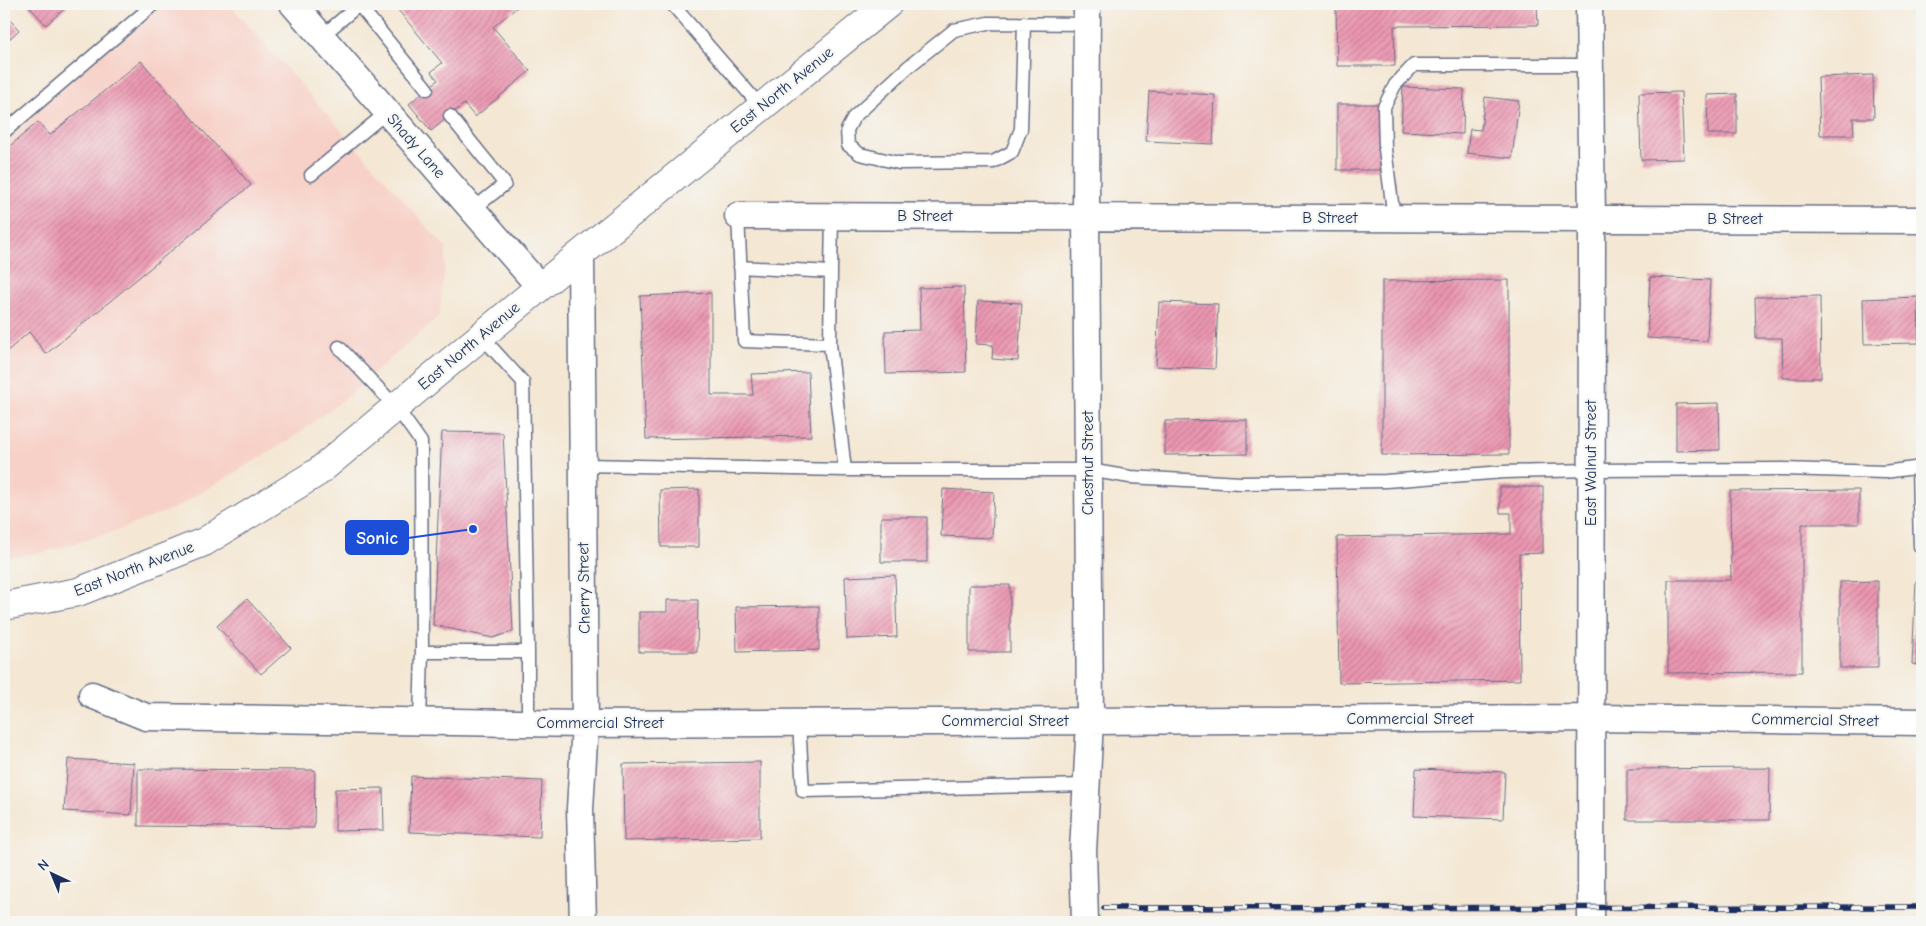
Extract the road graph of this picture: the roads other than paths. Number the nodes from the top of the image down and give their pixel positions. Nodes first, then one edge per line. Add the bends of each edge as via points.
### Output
1 (154, 4) edge
2 (293, 4) edge
3 (360, 4) edge
4 (672, 4) edge
5 (888, 4) edge
6 (1589, 4) edge
7 (1087, 14) edge
8 (1024, 23) junction
9 (322, 36) junction
10 (1590, 66) junction
11 (427, 89) dead end
12 (761, 107) junction
13 (387, 112) junction
14 (450, 116) dead end
15 (4, 132) edge
16 (311, 175) dead end
17 (472, 210) junction
18 (738, 216) joint
19 (832, 216) junction
20 (1086, 217) junction
21 (1394, 218) junction
22 (1592, 219) junction
23 (1922, 220) edge
24 (581, 254) junction
25 (740, 268) junction
26 (832, 272) junction
27 (540, 287) junction
28 (481, 336) junction
29 (830, 344) junction
30 (339, 347) dead end
31 (396, 407) junction
32 (582, 465) junction
33 (1920, 467) edge
34 (845, 470) junction
35 (1088, 470) junction
36 (1591, 470) junction
37 (1922, 547) edge
38 (4, 606) edge
39 (422, 652) junction
40 (528, 652) junction
41 (92, 695) dead end
42 (1591, 718) junction
43 (420, 721) junction
44 (1090, 721) junction
45 (1922, 722) edge
46 (528, 723) junction
47 (799, 723) junction
48 (585, 724) junction
49 (1087, 785) junction
50 (583, 922) edge
51 (1085, 922) edge
52 (1591, 922) edge

1 - 15 lane
2 - 9 street, Shady Lane
3 - 9 lane
3 - 11 lane
4 - 12 lane
5 - 12 main road, East North Avenue
6 - 10 street, East Walnut Street
7 - 8 lane
7 - 20 street, Chestnut Street
8 - 8 lane via 1022,129 1012,152 993,162 899,163 860,154 848,145 847,130 854,117 954,30 988,23
9 - 13 street, Shady Lane
10 - 21 lane via 1414,65 1395,85 1384,107 1385,149
10 - 22 street, East Walnut Street
12 - 24 main road, East North Avenue
13 - 16 lane
13 - 17 street, Shady Lane
14 - 17 lane via 505,184
17 - 27 street, Shady Lane
18 - 19 street, B Street
18 - 25 lane
19 - 20 street, B Street
19 - 26 lane
20 - 21 street, B Street
20 - 35 street, Chestnut Street
21 - 22 street, B Street
22 - 23 street, B Street
22 - 36 street, East Walnut Street
24 - 27 main road, East North Avenue
24 - 32 street, Cherry Street
25 - 26 lane
25 - 29 lane via 744,341
26 - 29 lane
27 - 28 main road, East North Avenue
28 - 31 main road, East North Avenue
28 - 40 lane via 523,382
29 - 34 lane
30 - 31 lane
31 - 38 main road, East North Avenue via 318,472 204,542 78,592
31 - 39 lane via 421,442
32 - 34 lane
32 - 48 street, Cherry Street
33 - 36 lane via 1884,472
33 - 37 lane
34 - 35 lane
35 - 36 lane via 1130,477 1241,483 1386,481 1504,472
35 - 44 street, Chestnut Street
36 - 42 street, East Walnut Street
39 - 40 lane
39 - 43 lane
40 - 46 lane
41 - 43 street, Commercial Street via 146,717
42 - 44 street, Commercial Street
42 - 45 street, Commercial Street
42 - 52 street, East Walnut Street
43 - 46 street, Commercial Street
44 - 47 street, Commercial Street
44 - 49 street, Chestnut Street
46 - 48 street, Commercial Street
47 - 48 street, Commercial Street
47 - 49 lane via 803,791
48 - 50 street, Cherry Street via 580,809
49 - 51 street, Chestnut Street via 1082,851

